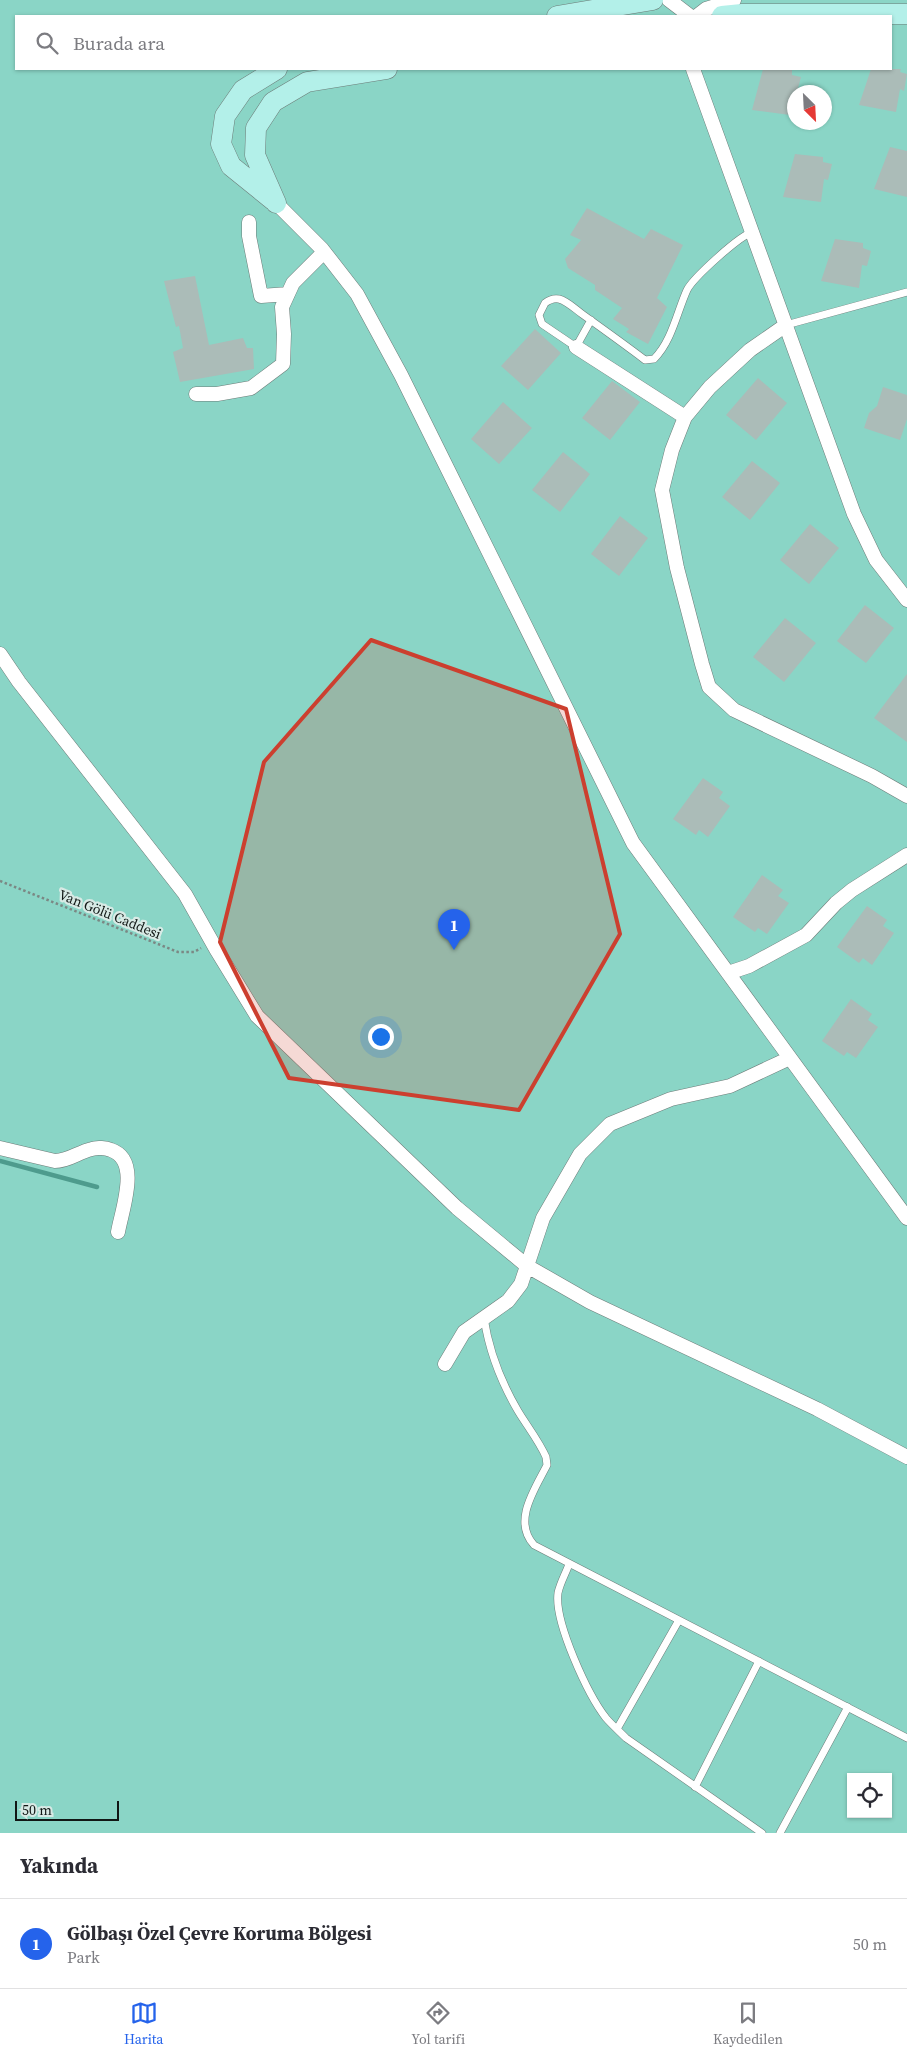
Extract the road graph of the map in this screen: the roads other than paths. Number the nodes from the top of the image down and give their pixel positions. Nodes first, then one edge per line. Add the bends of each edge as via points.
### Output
1 (652, 0) edge
2 (669, 0) edge
3 (738, 10) edge
4 (907, 14) edge
5 (563, 15) edge
6 (689, 15) edge
7 (698, 15) edge
8 (725, 15) edge
9 (274, 70) edge
10 (380, 70) edge
11 (694, 70) edge
12 (699, 70) edge
13 (700, 83) junction
14 (276, 203) junction
15 (249, 222) dead end
16 (753, 232) junction
17 (324, 252) junction
18 (907, 292) edge
19 (288, 294) junction
20 (591, 320) junction
21 (786, 325) junction
22 (576, 347) junction
23 (196, 394) dead end
24 (685, 417) junction
25 (907, 600) edge
26 (0, 654) edge
27 (907, 796) edge
28 (907, 855) edge
29 (728, 973) junction
30 (790, 1058) junction
31 (0, 1148) edge
32 (907, 1218) edge
33 (118, 1232) dead end
34 (527, 1266) junction
35 (484, 1318) junction
36 (445, 1364) dead end
37 (907, 1457) edge
38 (569, 1564) junction
39 (680, 1620) junction
40 (760, 1662) junction
41 (848, 1708) junction
42 (617, 1729) junction
43 (907, 1738) edge
44 (695, 1787) junction
45 (762, 1833) edge
46 (780, 1833) edge

1 - 5 street
2 - 6 street
3 - 4 street
3 - 7 street via 706,9
3 - 8 street
9 - 14 street via 243,90 225,116 221,144 231,166
10 - 14 street via 307,82 273,102 256,128 255,155
11 - 13 street
12 - 13 street
13 - 16 street
14 - 17 street
15 - 19 street via 261,296
16 - 20 lane via 741,237 688,288 673,326 654,359 645,360
16 - 21 street
17 - 19 street via 293,283
17 - 29 street via 357,294 401,375 633,843
18 - 21 lane
19 - 23 street via 282,307 283,364 251,388
20 - 22 lane
20 - 22 lane via 562,300 553,299 542,306 539,315 542,324
21 - 24 street via 740,358
21 - 25 street via 854,514 876,560
22 - 24 street
24 - 27 street via 662,490 677,568 710,688 734,710
26 - 34 street via 185,894 257,1016 457,1208
28 - 29 street via 852,890 806,935
29 - 30 street
30 - 32 street
30 - 34 street via 730,1086 671,1099 610,1124 580,1154 543,1218
31 - 33 street via 55,1161 64,1161 91,1149 119,1153 128,1172
34 - 35 street via 521,1284 508,1301
34 - 37 street via 590,1302 817,1409
35 - 36 street via 464,1332
35 - 38 lane via 488,1342 501,1377 546,1457 546,1465 525,1512 526,1533 534,1545
38 - 39 lane
38 - 42 lane via 558,1592 563,1631 599,1708
39 - 40 lane
39 - 42 lane
40 - 41 lane
40 - 44 lane
41 - 43 lane
41 - 46 lane
42 - 44 lane
44 - 45 lane

